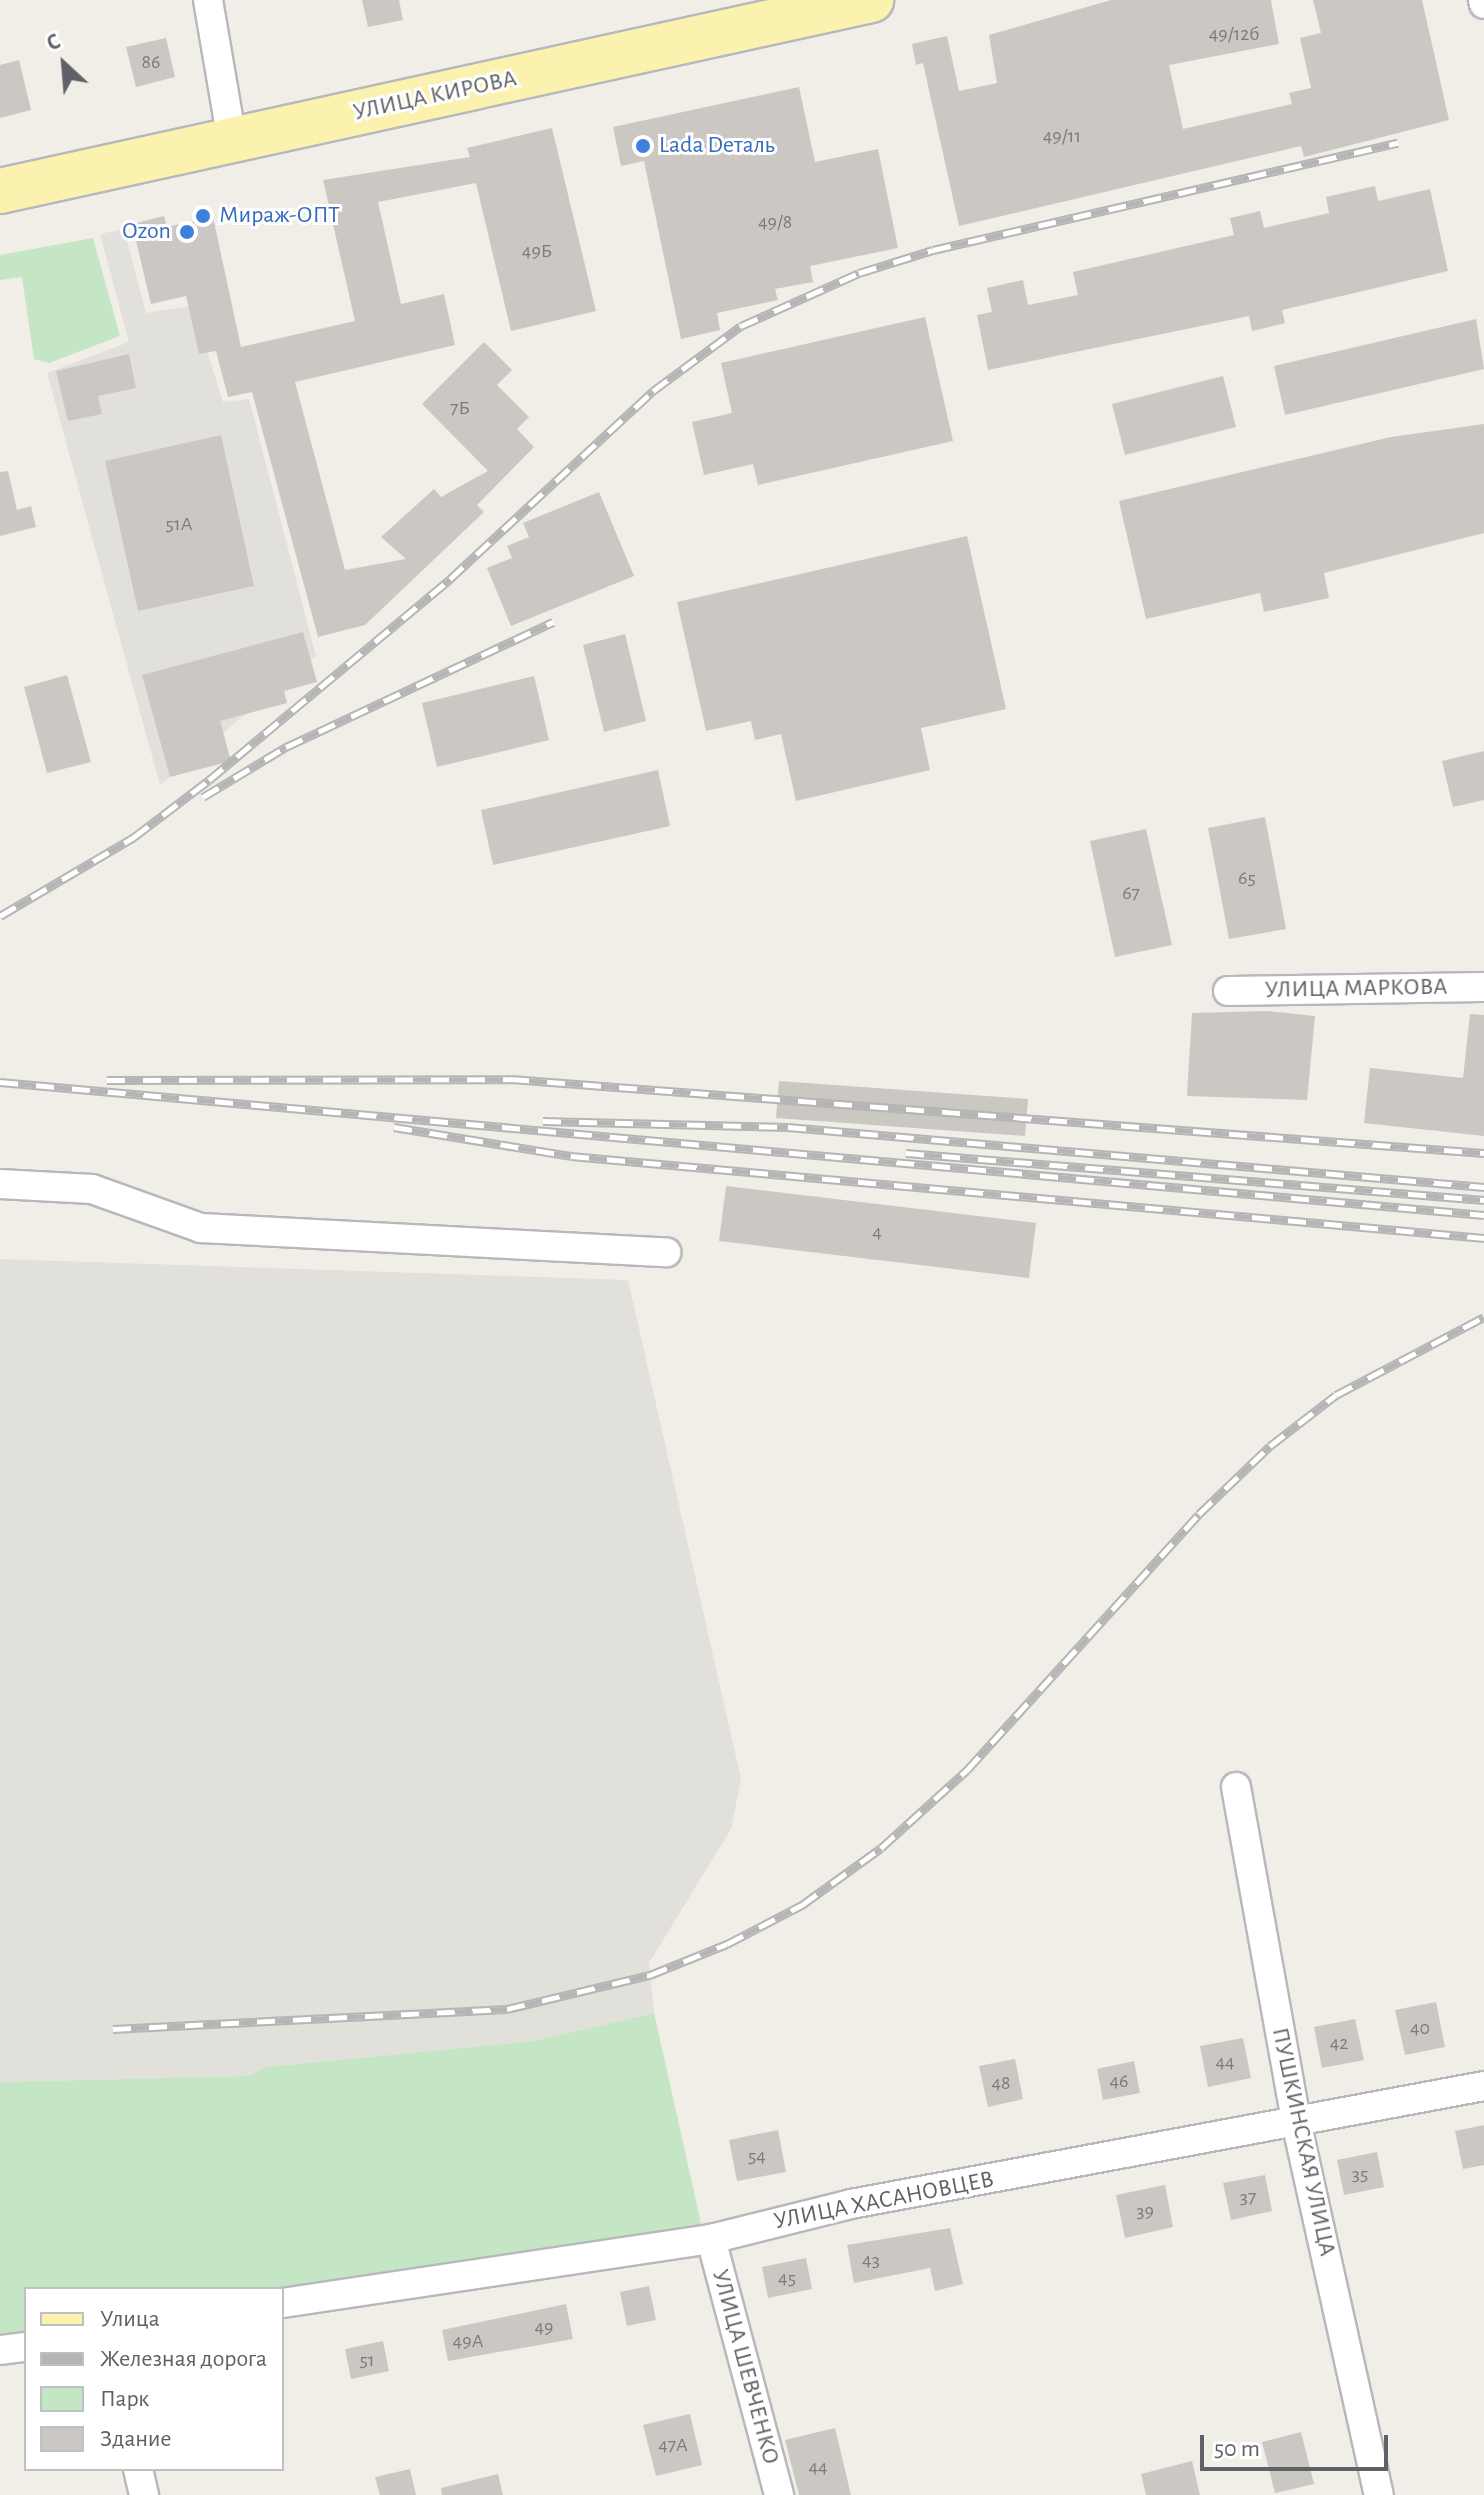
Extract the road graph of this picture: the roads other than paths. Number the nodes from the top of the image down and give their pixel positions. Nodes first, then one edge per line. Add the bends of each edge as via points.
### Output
1 (208, 0) edge
2 (847, 3) edge
3 (232, 140) junction
4 (0, 191) edge
5 (1484, 987) edge
6 (1228, 991) dead end
7 (0, 1184) edge
8 (666, 1252) dead end
9 (1236, 1787) dead end
10 (1484, 2086) edge
11 (1297, 2126) junction
12 (711, 2239) junction
13 (284, 2303) edge
14 (24, 2347) edge
15 (0, 2350) edge
16 (138, 2471) edge
17 (144, 2495) edge
18 (779, 2495) edge
19 (1379, 2495) edge

1 - 3 street
2 - 3 main road, УЛИЦА КИРОВА
3 - 4 main road, УЛИЦА КИРОВА
5 - 6 street, УЛИЦА МАРКОВА
7 - 8 street via 92,1189 201,1228
9 - 11 street, ПУШКИНСКАЯ УЛИЦА
10 - 11 street, УЛИЦА ХАСАНОВЦЕВ
11 - 12 street, УЛИЦА ХАСАНОВЦЕВ via 851,2204
11 - 19 street, ПУШКИНСКАЯ УЛИЦА
12 - 13 street, УЛИЦА ХАСАНОВЦЕВ
12 - 18 street, УЛИЦА ШЕВЧЕНКО
14 - 15 street
16 - 17 street

